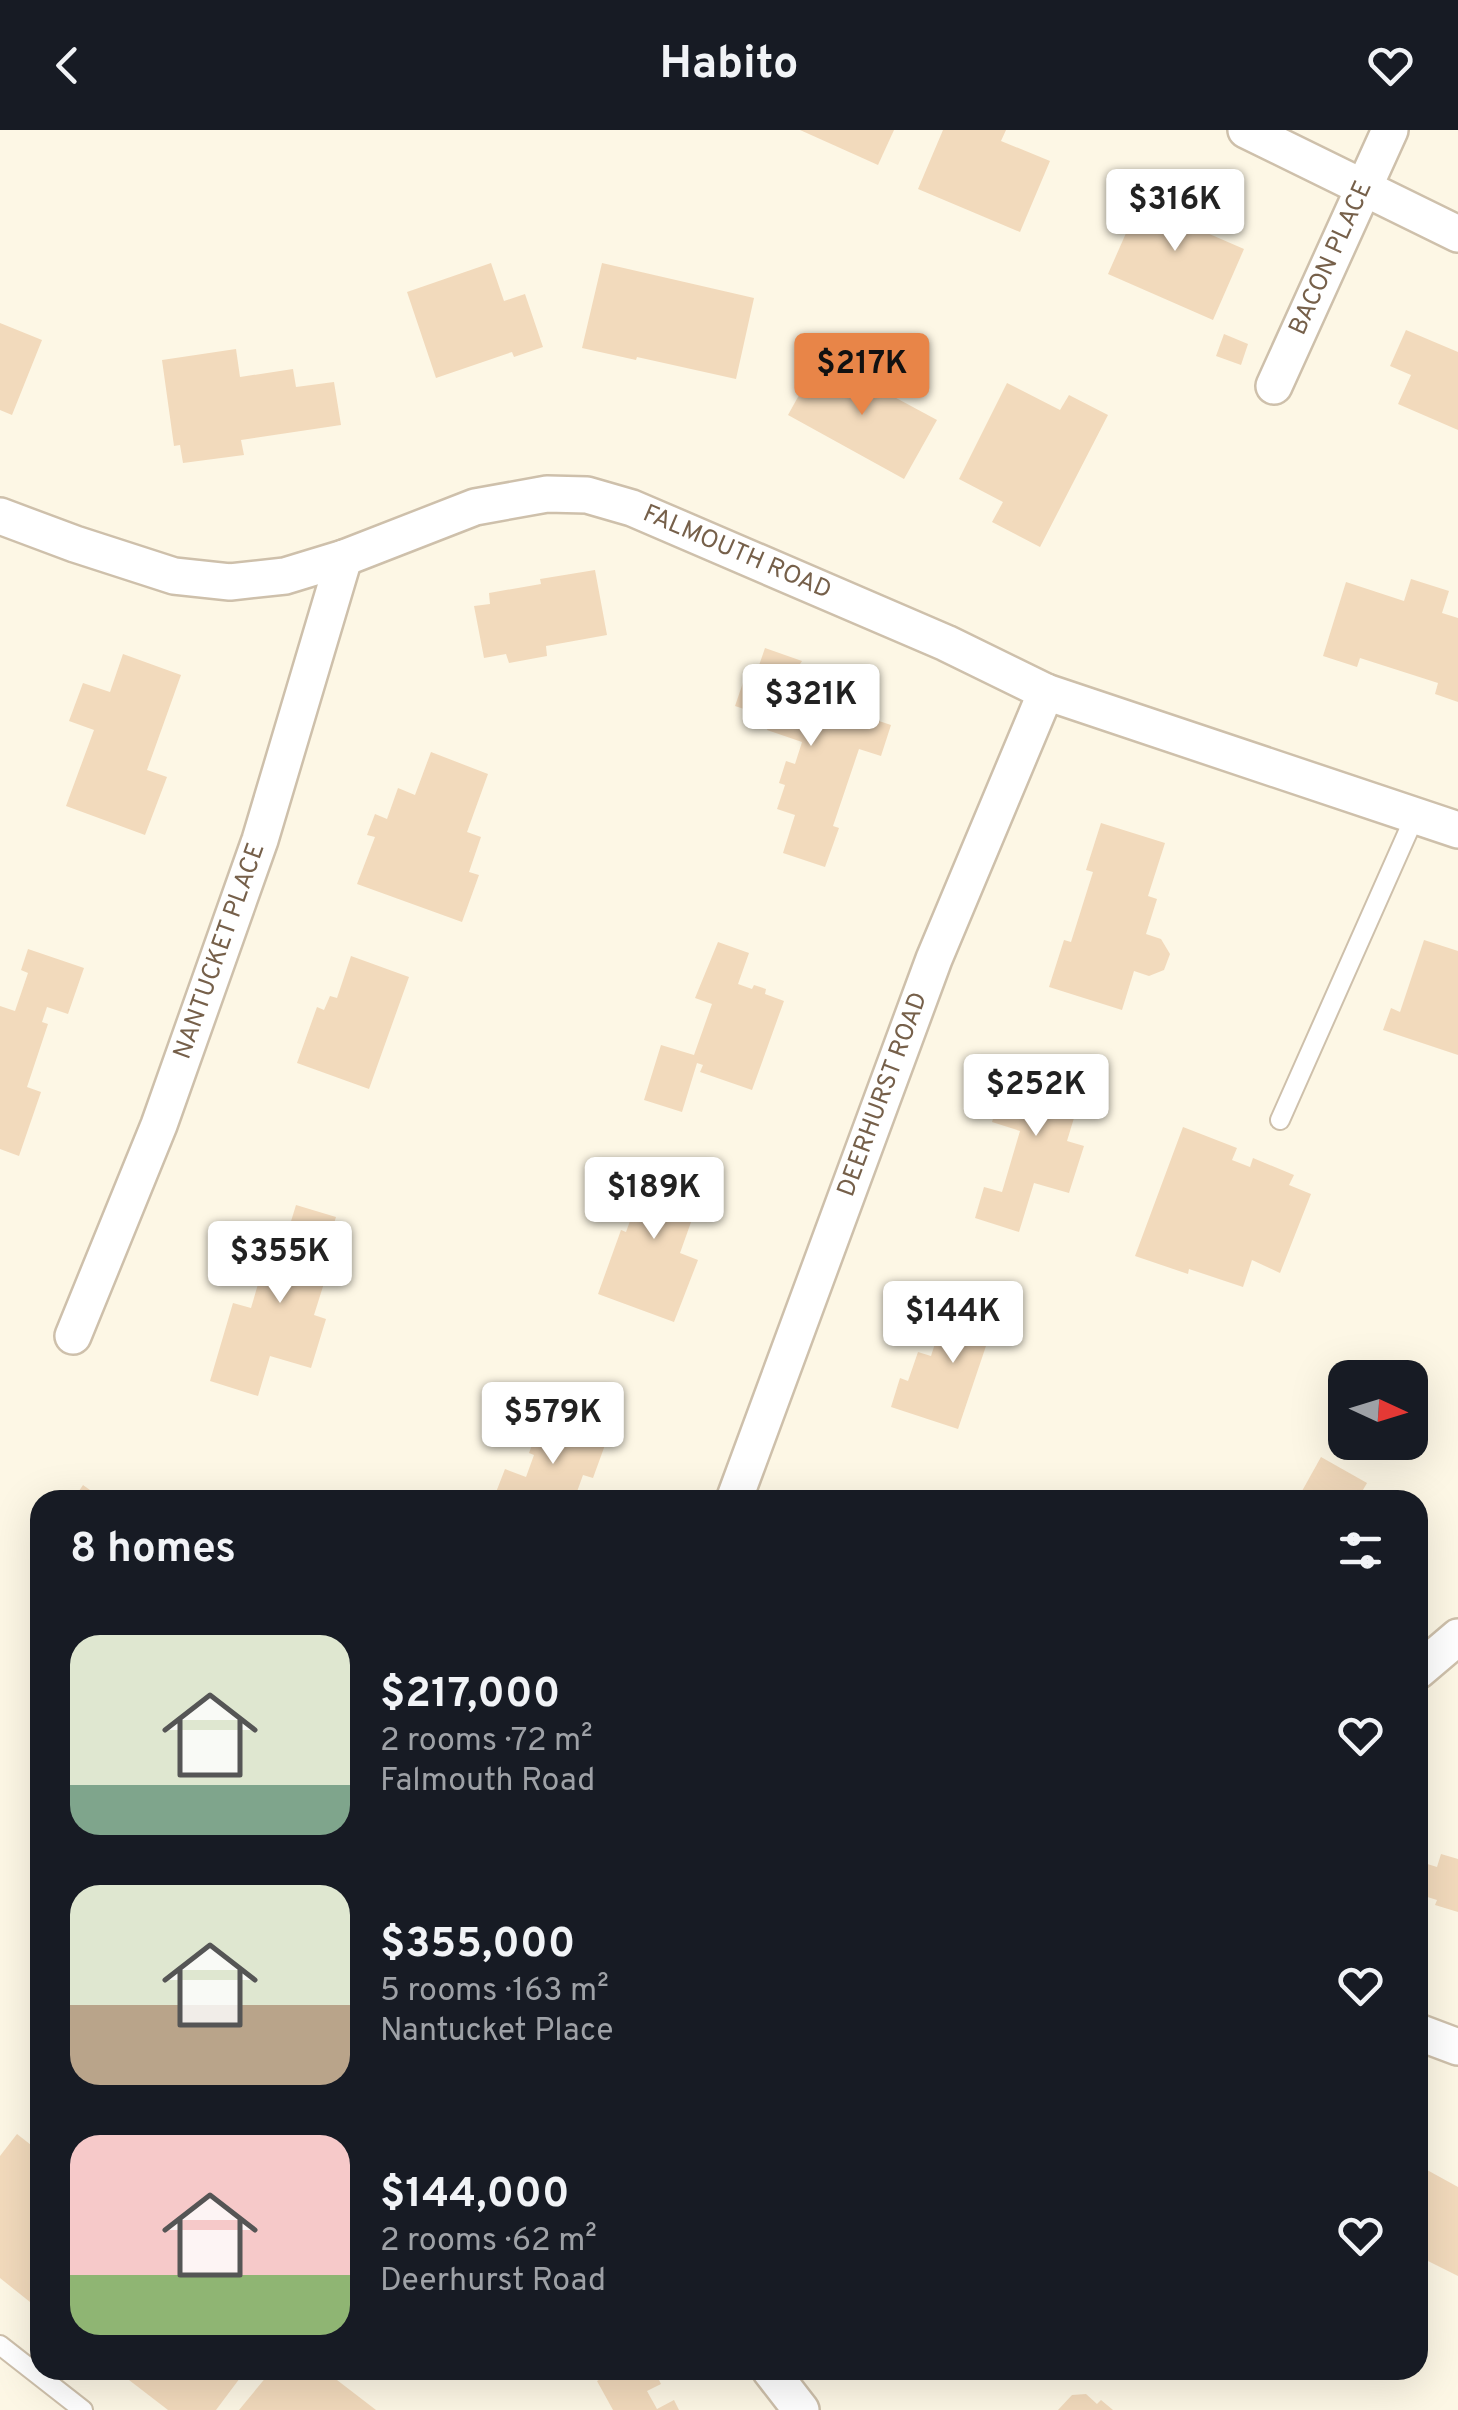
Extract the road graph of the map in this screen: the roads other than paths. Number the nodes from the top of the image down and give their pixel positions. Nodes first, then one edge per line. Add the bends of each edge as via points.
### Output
1 (1246, 130) edge
2 (1390, 130) edge
3 (1364, 186) junction
4 (1458, 234) edge
5 (1274, 386) dead end
6 (0, 516) edge
7 (344, 558) junction
8 (1046, 692) junction
9 (1415, 816) junction
10 (1458, 830) edge
11 (1280, 1120) dead end
12 (73, 1336) dead end
13 (738, 1490) edge
14 (1458, 1637) edge
15 (1428, 1662) edge
16 (1428, 2036) edge
17 (1458, 2047) edge
18 (0, 2345) edge
19 (30, 2369) edge
20 (44, 2380) edge
21 (778, 2380) edge
22 (82, 2410) edge
23 (801, 2410) edge

1 - 3 street
2 - 3 street, BACON PLACE
3 - 4 street
3 - 5 street, BACON PLACE
6 - 7 street, FALMOUTH ROAD via 174,576 230,582 285,576
7 - 8 street, FALMOUTH ROAD via 475,507 547,494 587,495 632,508
7 - 12 street, NANTUCKET PLACE via 260,840 160,1125
8 - 9 street, FALMOUTH ROAD
8 - 13 street, DEERHURST ROAD via 934,959
9 - 10 street, FALMOUTH ROAD
9 - 11 lane
14 - 15 street
16 - 17 street
18 - 19 lane
20 - 22 lane
21 - 23 street

